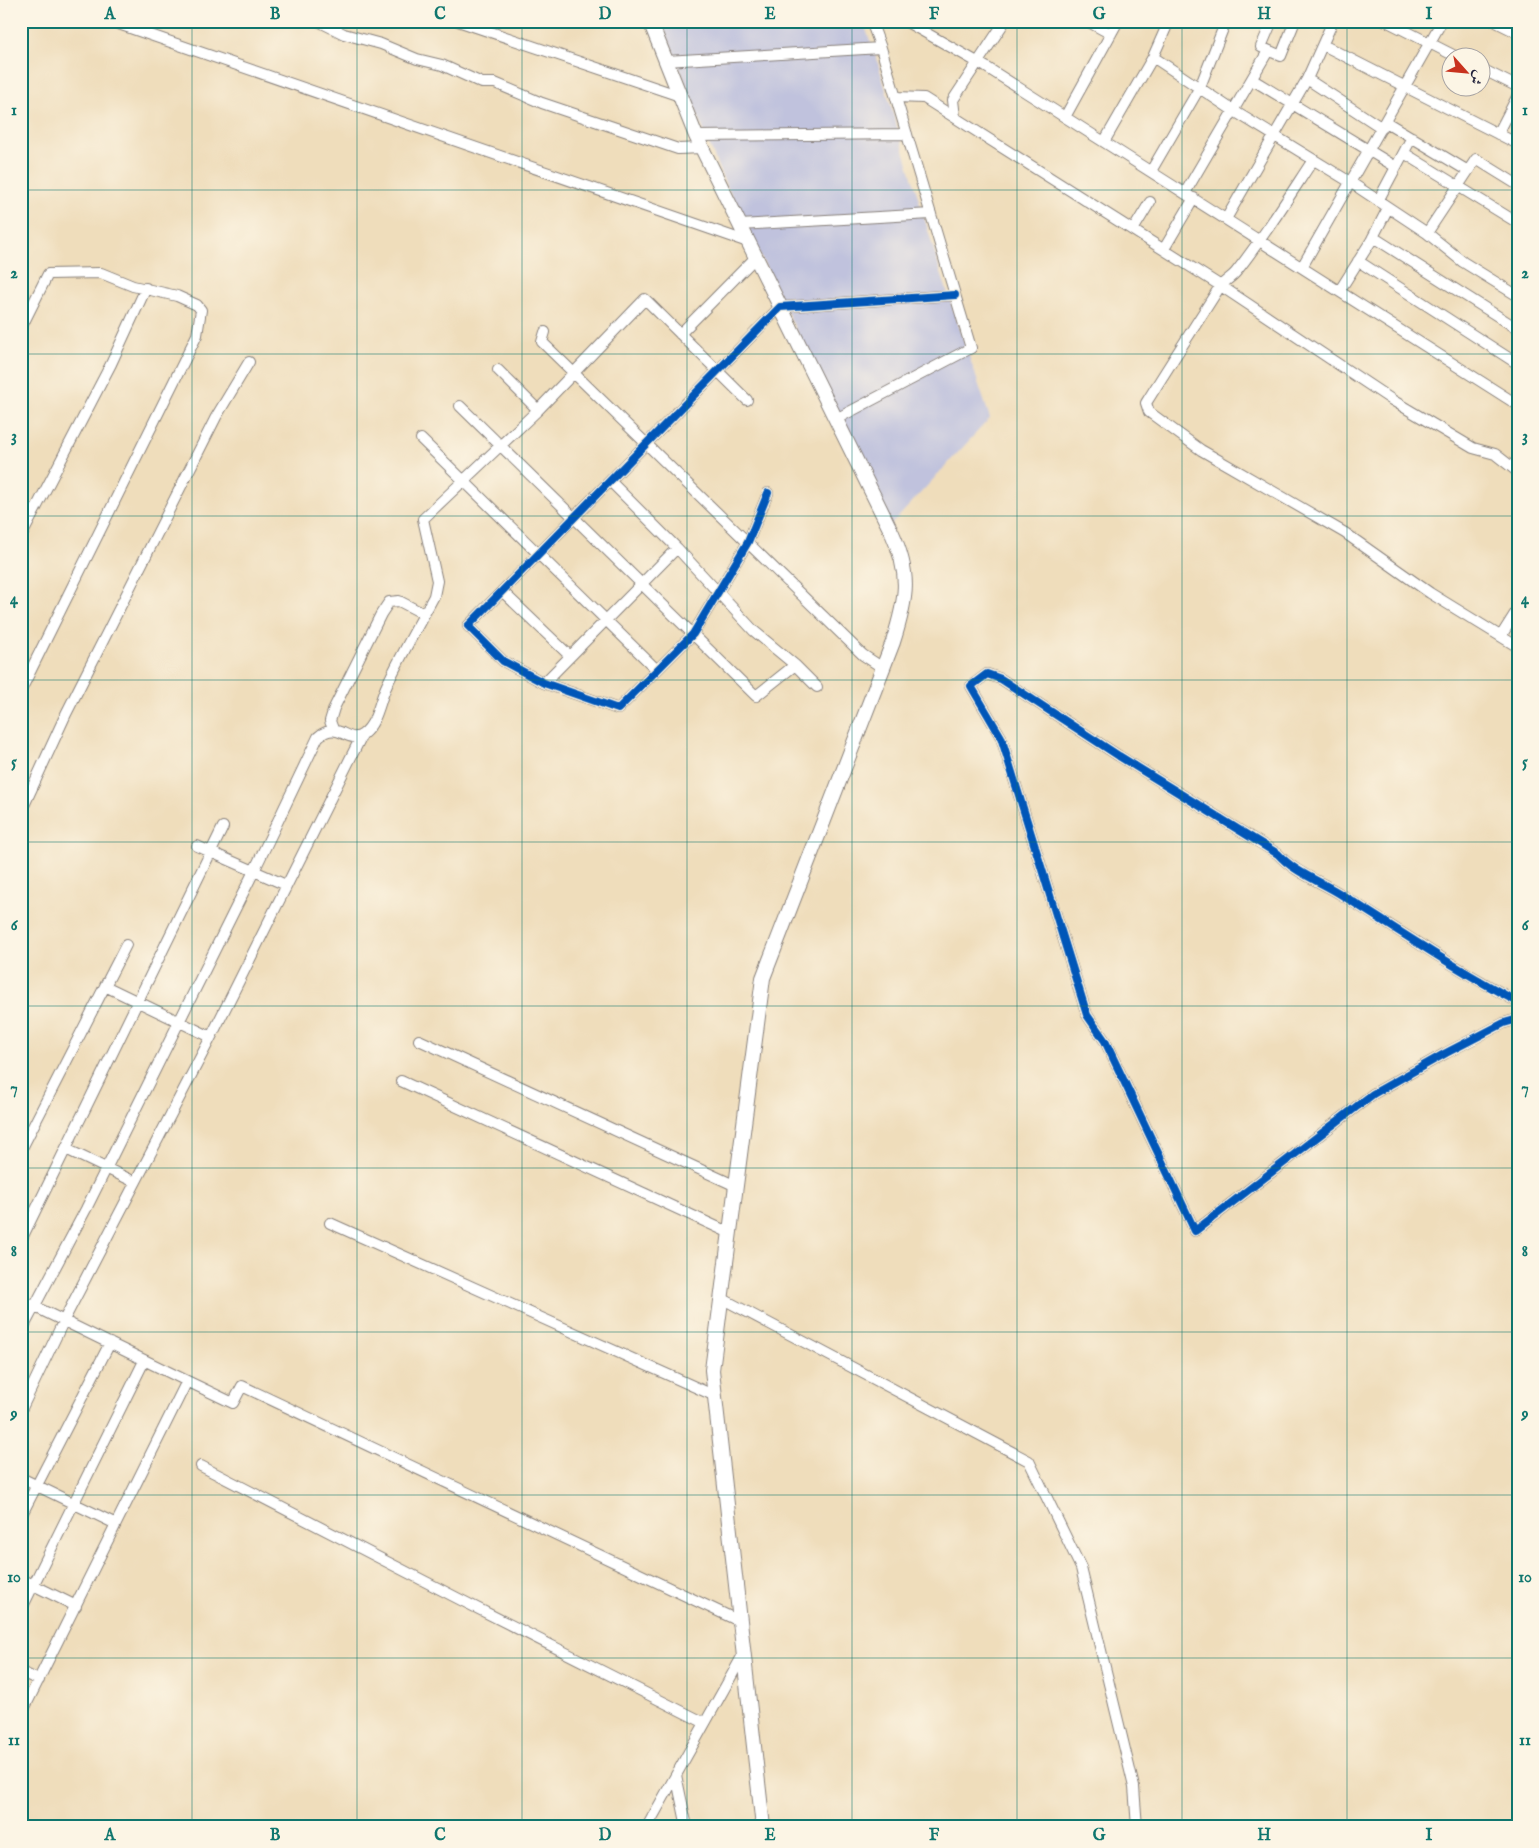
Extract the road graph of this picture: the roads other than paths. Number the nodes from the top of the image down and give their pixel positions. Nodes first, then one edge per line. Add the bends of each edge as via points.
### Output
1 (110, 21) edge
2 (318, 21) edge
3 (458, 21) edge
4 (871, 21) edge
5 (905, 21) edge
6 (1005, 21) edge
7 (1087, 21) edge
8 (1118, 21) edge
9 (1169, 21) edge
10 (1226, 21) edge
11 (1272, 21) edge
12 (1295, 21) edge
13 (1333, 21) edge
14 (1386, 21) edge
15 (1442, 21) edge
16 (1494, 21) edge
17 (648, 22) edge
18 (1518, 33) edge
19 (1111, 34) junction
20 (1429, 42) junction
21 (1324, 45) junction
22 (881, 48) junction
23 (1442, 49) edge
24 (1268, 51) junction
25 (1153, 57) junction
26 (666, 61) junction
27 (978, 62) junction
28 (1492, 74) edge
29 (1307, 79) junction
30 (1252, 80) junction
31 (1406, 86) junction
32 (1200, 87) junction
33 (1518, 87) edge
34 (1518, 95) edge
35 (680, 96) junction
36 (896, 97) junction
37 (1292, 103) junction
38 (1234, 111) junction
39 (955, 117) junction
40 (1065, 117) junction
41 (1384, 125) junction
42 (907, 134) junction
43 (1498, 134) junction
44 (1274, 136) junction
45 (1412, 137) junction
46 (699, 142) junction
47 (1104, 142) junction
48 (1518, 144) edge
49 (1368, 149) junction
50 (1404, 153) junction
51 (1313, 160) junction
52 (1396, 167) junction
53 (1150, 171) junction
54 (1468, 171) junction
55 (1350, 182) junction
56 (1518, 185) edge
57 (1458, 186) junction
58 (1185, 193) junction
59 (1194, 198) junction
60 (1378, 201) junction
61 (1150, 202) dead end
62 (1388, 208) junction
63 (931, 214) junction
64 (1226, 219) junction
65 (1518, 223) edge
66 (740, 225) junction
67 (1133, 230) junction
68 (1427, 233) junction
69 (1373, 237) junction
70 (1260, 240) junction
71 (748, 242) junction
72 (1164, 249) junction
73 (756, 257) junction
74 (1358, 261) junction
75 (1302, 266) junction
76 (1220, 286) junction
77 (146, 288) junction
78 (1340, 290) junction
79 (955, 295) junction
80 (1518, 296) edge
81 (780, 307) junction
82 (21, 328) edge
83 (1518, 329) edge
84 (545, 332) dead end
85 (680, 334) junction
86 (249, 362) dead end
87 (1518, 364) edge
88 (498, 370) dead end
89 (718, 371) junction
90 (574, 373) junction
91 (748, 400) dead end
92 (1518, 405) edge
93 (460, 406) dead end
94 (538, 410) junction
95 (836, 419) junction
96 (421, 439) dead end
97 (500, 444) junction
98 (646, 444) junction
99 (1518, 472) edge
100 (464, 481) junction
101 (610, 481) junction
102 (768, 493) dead end
103 (574, 518) junction
104 (21, 537) edge
105 (748, 542) junction
106 (677, 548) junction
107 (538, 554) junction
108 (642, 584) junction
109 (502, 591) junction
110 (719, 593) junction
111 (1518, 609) edge
112 (424, 614) junction
113 (606, 620) junction
114 (693, 634) junction
115 (1501, 636) junction
116 (1518, 646) edge
117 (570, 656) junction
118 (795, 665) junction
119 (883, 668) junction
120 (657, 670) junction
121 (544, 683) junction
122 (817, 687) dead end
123 (21, 690) edge
124 (333, 729) junction
125 (362, 735) junction
126 (21, 812) edge
127 (223, 827) dead end
128 (197, 846) dead end
129 (210, 853) junction
130 (254, 871) junction
131 (286, 885) junction
132 (126, 945) dead end
133 (105, 986) junction
134 (138, 1001) junction
135 (1518, 1002) edge
136 (1518, 1019) edge
137 (179, 1021) junction
138 (211, 1037) junction
139 (419, 1040) dead end
140 (401, 1081) dead end
141 (66, 1149) junction
142 (21, 1150) edge
143 (106, 1168) junction
144 (135, 1182) junction
145 (736, 1186) junction
146 (330, 1223) dead end
147 (730, 1233) junction
148 (21, 1240) edge
149 (721, 1298) junction
150 (21, 1300) edge
151 (35, 1307) junction
152 (64, 1320) junction
153 (21, 1332) edge
154 (110, 1343) junction
155 (144, 1361) junction
156 (187, 1381) junction
157 (713, 1395) junction
158 (21, 1410) edge
159 (201, 1466) dead end
160 (21, 1478) edge
161 (36, 1485) junction
162 (73, 1503) junction
163 (21, 1516) edge
164 (116, 1524) junction
165 (21, 1579) edge
166 (33, 1585) junction
167 (76, 1606) junction
168 (21, 1610) edge
169 (739, 1621) junction
170 (743, 1656) junction
171 (21, 1672) edge
172 (39, 1680) junction
173 (21, 1715) edge
174 (705, 1723) junction
175 (676, 1775) junction
176 (647, 1827) edge
177 (687, 1827) edge
178 (763, 1827) edge
179 (1137, 1827) edge

1 - 71 street
2 - 46 street via 344,34 442,65 482,82 495,83 542,103 678,149
3 - 35 street
4 - 22 street
5 - 27 street
6 - 27 street
7 - 19 street
8 - 19 street
9 - 25 street
10 - 32 street
11 - 24 street via 1261,47
12 - 24 street via 1281,56
13 - 21 street
14 - 20 street
15 - 20 street
16 - 18 street
17 - 26 main road
19 - 40 street
20 - 23 street
20 - 31 street
21 - 29 street
21 - 31 street
22 - 26 street
22 - 36 street
24 - 30 street
25 - 32 street
25 - 47 street
26 - 35 main road
27 - 39 street via 953,100
27 - 40 street
28 - 33 street
29 - 37 street
29 - 41 street
30 - 37 street
30 - 38 street
31 - 41 street
31 - 43 street
32 - 38 street
32 - 53 street
34 - 43 street
35 - 46 main road
36 - 39 street via 924,98
36 - 42 street
37 - 44 street
37 - 49 street
38 - 44 street
38 - 58 street
39 - 67 street
40 - 47 street
41 - 45 street
41 - 49 street
42 - 46 street
42 - 63 street
43 - 48 street
44 - 51 street
44 - 64 street
45 - 50 street
45 - 54 street
46 - 66 main road
47 - 53 street
49 - 52 street
49 - 55 street
50 - 52 street
50 - 57 street
51 - 55 street
51 - 70 street
52 - 60 street
53 - 58 street
54 - 56 street via 1476,159
54 - 57 street
55 - 60 street
55 - 75 street
57 - 65 street
57 - 68 street
58 - 59 street
59 - 64 street
59 - 72 street
60 - 62 street
61 - 67 street
62 - 68 street
62 - 69 street
63 - 66 street
63 - 79 street
64 - 70 street
66 - 71 main road
67 - 72 street
68 - 80 street via 1463,262
69 - 74 street
69 - 83 street
70 - 75 street
70 - 76 street via 1234,274
71 - 73 main road
72 - 76 street
73 - 81 main road
73 - 85 street
74 - 78 street
74 - 87 street
75 - 78 street
76 - 99 street via 1392,400 1473,448 1495,454
76 - 115 street via 1146,403 1149,412 1201,450 1345,533 1430,593
77 - 82 street via 101,272 48,274
77 - 104 street via 111,364
77 - 123 street via 197,305 201,310 197,335
78 - 92 street
79 - 81 street
79 - 95 street via 971,348
81 - 89 street
81 - 95 main road
84 - 90 street via 542,342
85 - 89 street
85 - 90 street via 645,299
86 - 126 street via 216,417 66,714
88 - 94 street
89 - 91 street
89 - 98 street
90 - 94 street
90 - 98 street
93 - 97 street
94 - 97 street
95 - 119 main road via 902,555 906,576 901,617
96 - 100 street
97 - 100 street
97 - 103 street
98 - 101 street
98 - 105 street
100 - 107 street
100 - 112 street via 423,519 437,581 434,596
101 - 103 street
101 - 106 street
102 - 105 street
103 - 107 street
103 - 108 street
105 - 110 street
105 - 119 street via 863,655
106 - 108 street
106 - 110 street
107 - 109 street
107 - 113 street
108 - 113 street
108 - 114 street
109 - 117 street
109 - 121 street via 468,626 503,661
110 - 114 street
110 - 118 street via 754,631
111 - 115 street
112 - 124 street via 398,601 389,602 334,708 330,721
112 - 125 street via 386,687 373,722
113 - 117 street
113 - 120 street
114 - 118 street via 756,696
114 - 120 street
115 - 116 street
117 - 121 street
118 - 122 street
119 - 145 main road via 763,978
120 - 121 street via 618,709
124 - 125 street via 351,737
124 - 130 street via 318,737
125 - 131 street
127 - 129 street
128 - 129 street
129 - 130 street
129 - 134 street
130 - 131 street
130 - 137 street
131 - 138 street
132 - 133 street
133 - 134 street
133 - 142 street
134 - 137 street
134 - 141 street
135 - 136 street via 1472,978 1336,891 1288,865 1278,854 1119,756 1001,678 987,674 971,686 1000,737 1087,1015 1105,1041 1195,1231 1373,1094 1462,1044
137 - 138 street
137 - 143 street
138 - 144 street
139 - 145 street
140 - 147 street
141 - 143 street
141 - 148 street
143 - 144 street
143 - 151 street
144 - 152 street
145 - 147 main road
146 - 157 street
147 - 149 main road
149 - 157 main road via 712,1370
149 - 179 street via 1028,1461 1081,1568 1134,1787
150 - 151 street
151 - 152 street
151 - 153 street
152 - 154 street
152 - 158 street
154 - 155 street
154 - 161 street
155 - 156 street
155 - 162 street
156 - 164 street
156 - 169 street via 233,1403 242,1386
157 - 169 main road
159 - 174 street
160 - 161 street
161 - 162 street
161 - 163 street
162 - 164 street
162 - 166 street
164 - 167 street
165 - 166 street
166 - 167 street
166 - 168 street
167 - 172 street
169 - 170 main road
170 - 174 street
170 - 178 main road
171 - 172 street
172 - 173 street
174 - 175 street
175 - 176 street
175 - 177 street

